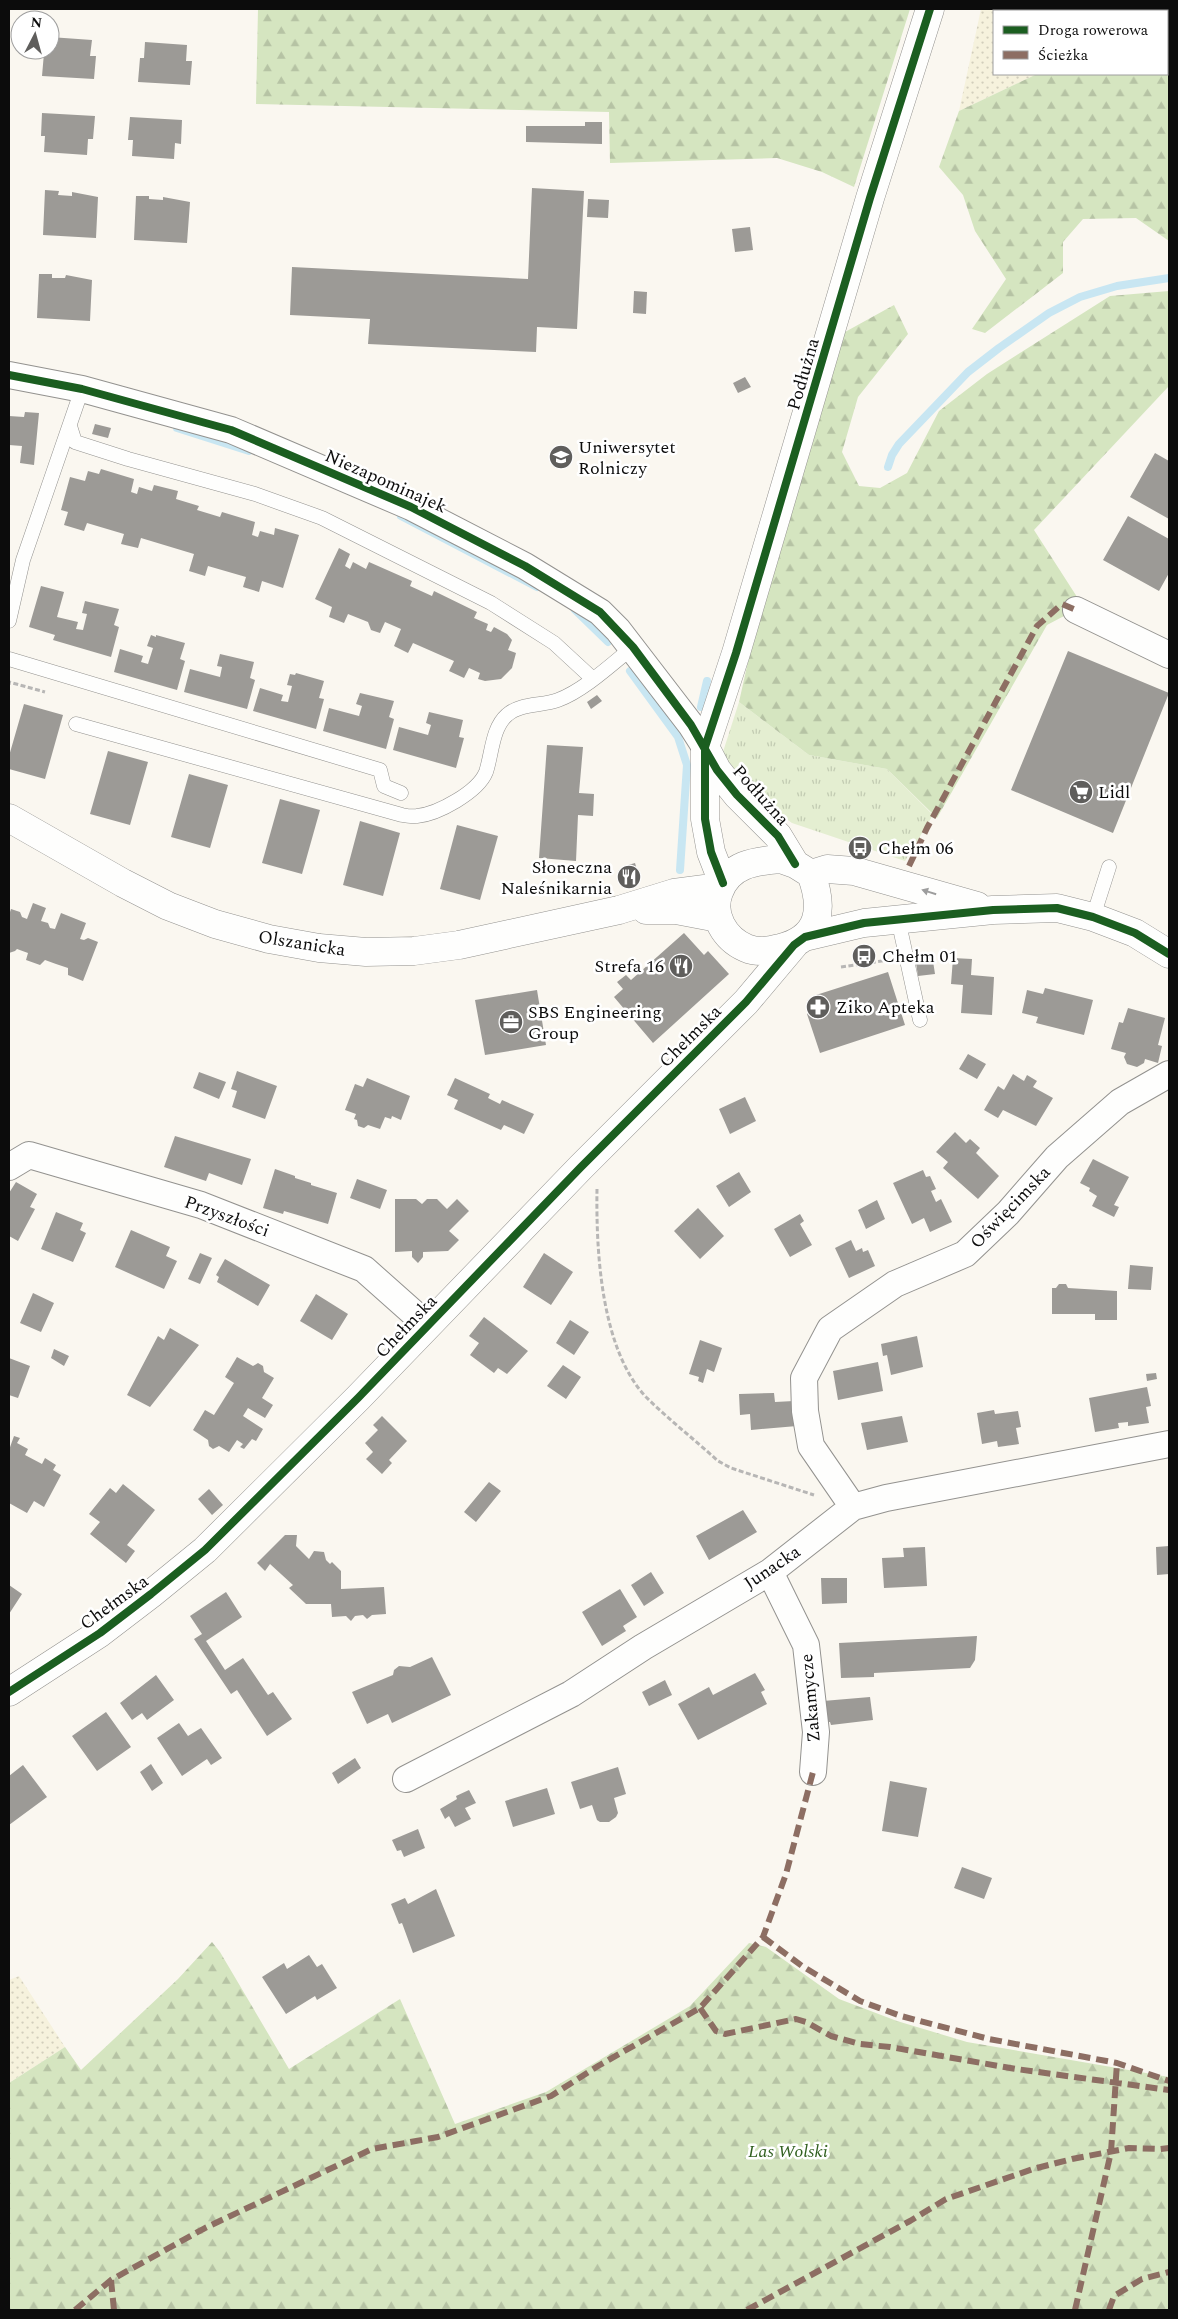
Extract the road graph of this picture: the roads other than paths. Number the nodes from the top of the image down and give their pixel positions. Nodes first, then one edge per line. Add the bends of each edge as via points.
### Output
1 (930, 9) edge
2 (9, 375) edge
3 (82, 389) junction
4 (70, 426) junction
5 (1076, 610) dead end
6 (9, 621) edge
7 (633, 647) junction
8 (1169, 655) edge
9 (9, 659) edge
10 (594, 679) junction
11 (76, 724) dead end
12 (705, 747) junction
13 (401, 793) dead end
14 (9, 818) edge
15 (1109, 867) dead end
16 (803, 869) junction
17 (722, 885) junction
18 (619, 910) junction
19 (993, 910) junction
20 (718, 918) junction
21 (1093, 918) junction
22 (898, 919) junction
23 (799, 941) junction
24 (737, 942) junction
25 (1169, 954) edge
26 (746, 1002) junction
27 (920, 1020) dead end
28 (1169, 1074) edge
29 (9, 1168) edge
30 (427, 1325) junction
31 (1169, 1444) edge
32 (853, 1508) junction
33 (770, 1572) junction
34 (9, 1692) edge
35 (813, 1772) dead end
36 (406, 1779) dead end

1 - 12 street, Podłużna
2 - 3 street, Niezapominajek
3 - 4 lane
3 - 7 street, Niezapominajek via 231,430 411,507 525,566 600,612
4 - 6 lane via 23,560
4 - 10 lane via 76,442 128,460 255,494 322,518 378,544 491,603 554,643
5 - 8 street
7 - 10 lane
7 - 12 street, Niezapominajek
9 - 13 lane via 380,770 384,786
10 - 11 lane via 559,700 518,708 507,714 498,726 485,773 476,786 431,813 416,816
12 - 16 street, Podłużna via 717,770 737,795 778,836
12 - 17 street, Podłużna via 705,819
14 - 18 street, Olszanicka via 123,884 168,906 269,940 319,948 414,952
15 - 21 lane
16 - 17 street via 781,859 754,861 740,866 728,875
19 -> 16 street via 854,871
16 - 23 street via 819,903 813,927
17 - 18 street, Olszanicka via 674,893
17 - 20 street via 717,897
18 - 20 street, Olszanicka via 676,910
19 - 21 street via 1057,908
19 - 22 street
20 - 24 street via 723,929
21 - 25 street via 1135,934
22 - 23 street via 864,923
22 - 27 lane
23 - 24 street via 758,951
23 - 26 street, Chełmska
24 - 26 street, Chełmska via 750,962 751,978
26 - 30 street, Chełmska
28 - 32 street, Oświęcimska via 1120,1102 1056,1157 1008,1213 965,1254 895,1284 830,1329 804,1378 805,1412 812,1446
29 - 30 street, Przyszłości via 29,1155 201,1205 364,1269
30 - 34 street, Chełmska via 205,1550 100,1633
31 - 32 street, Junacka via 886,1498
32 - 33 street, Junacka
33 - 35 street, Zakamycze via 806,1645 816,1732
33 - 36 street, Junacka via 579,1690

